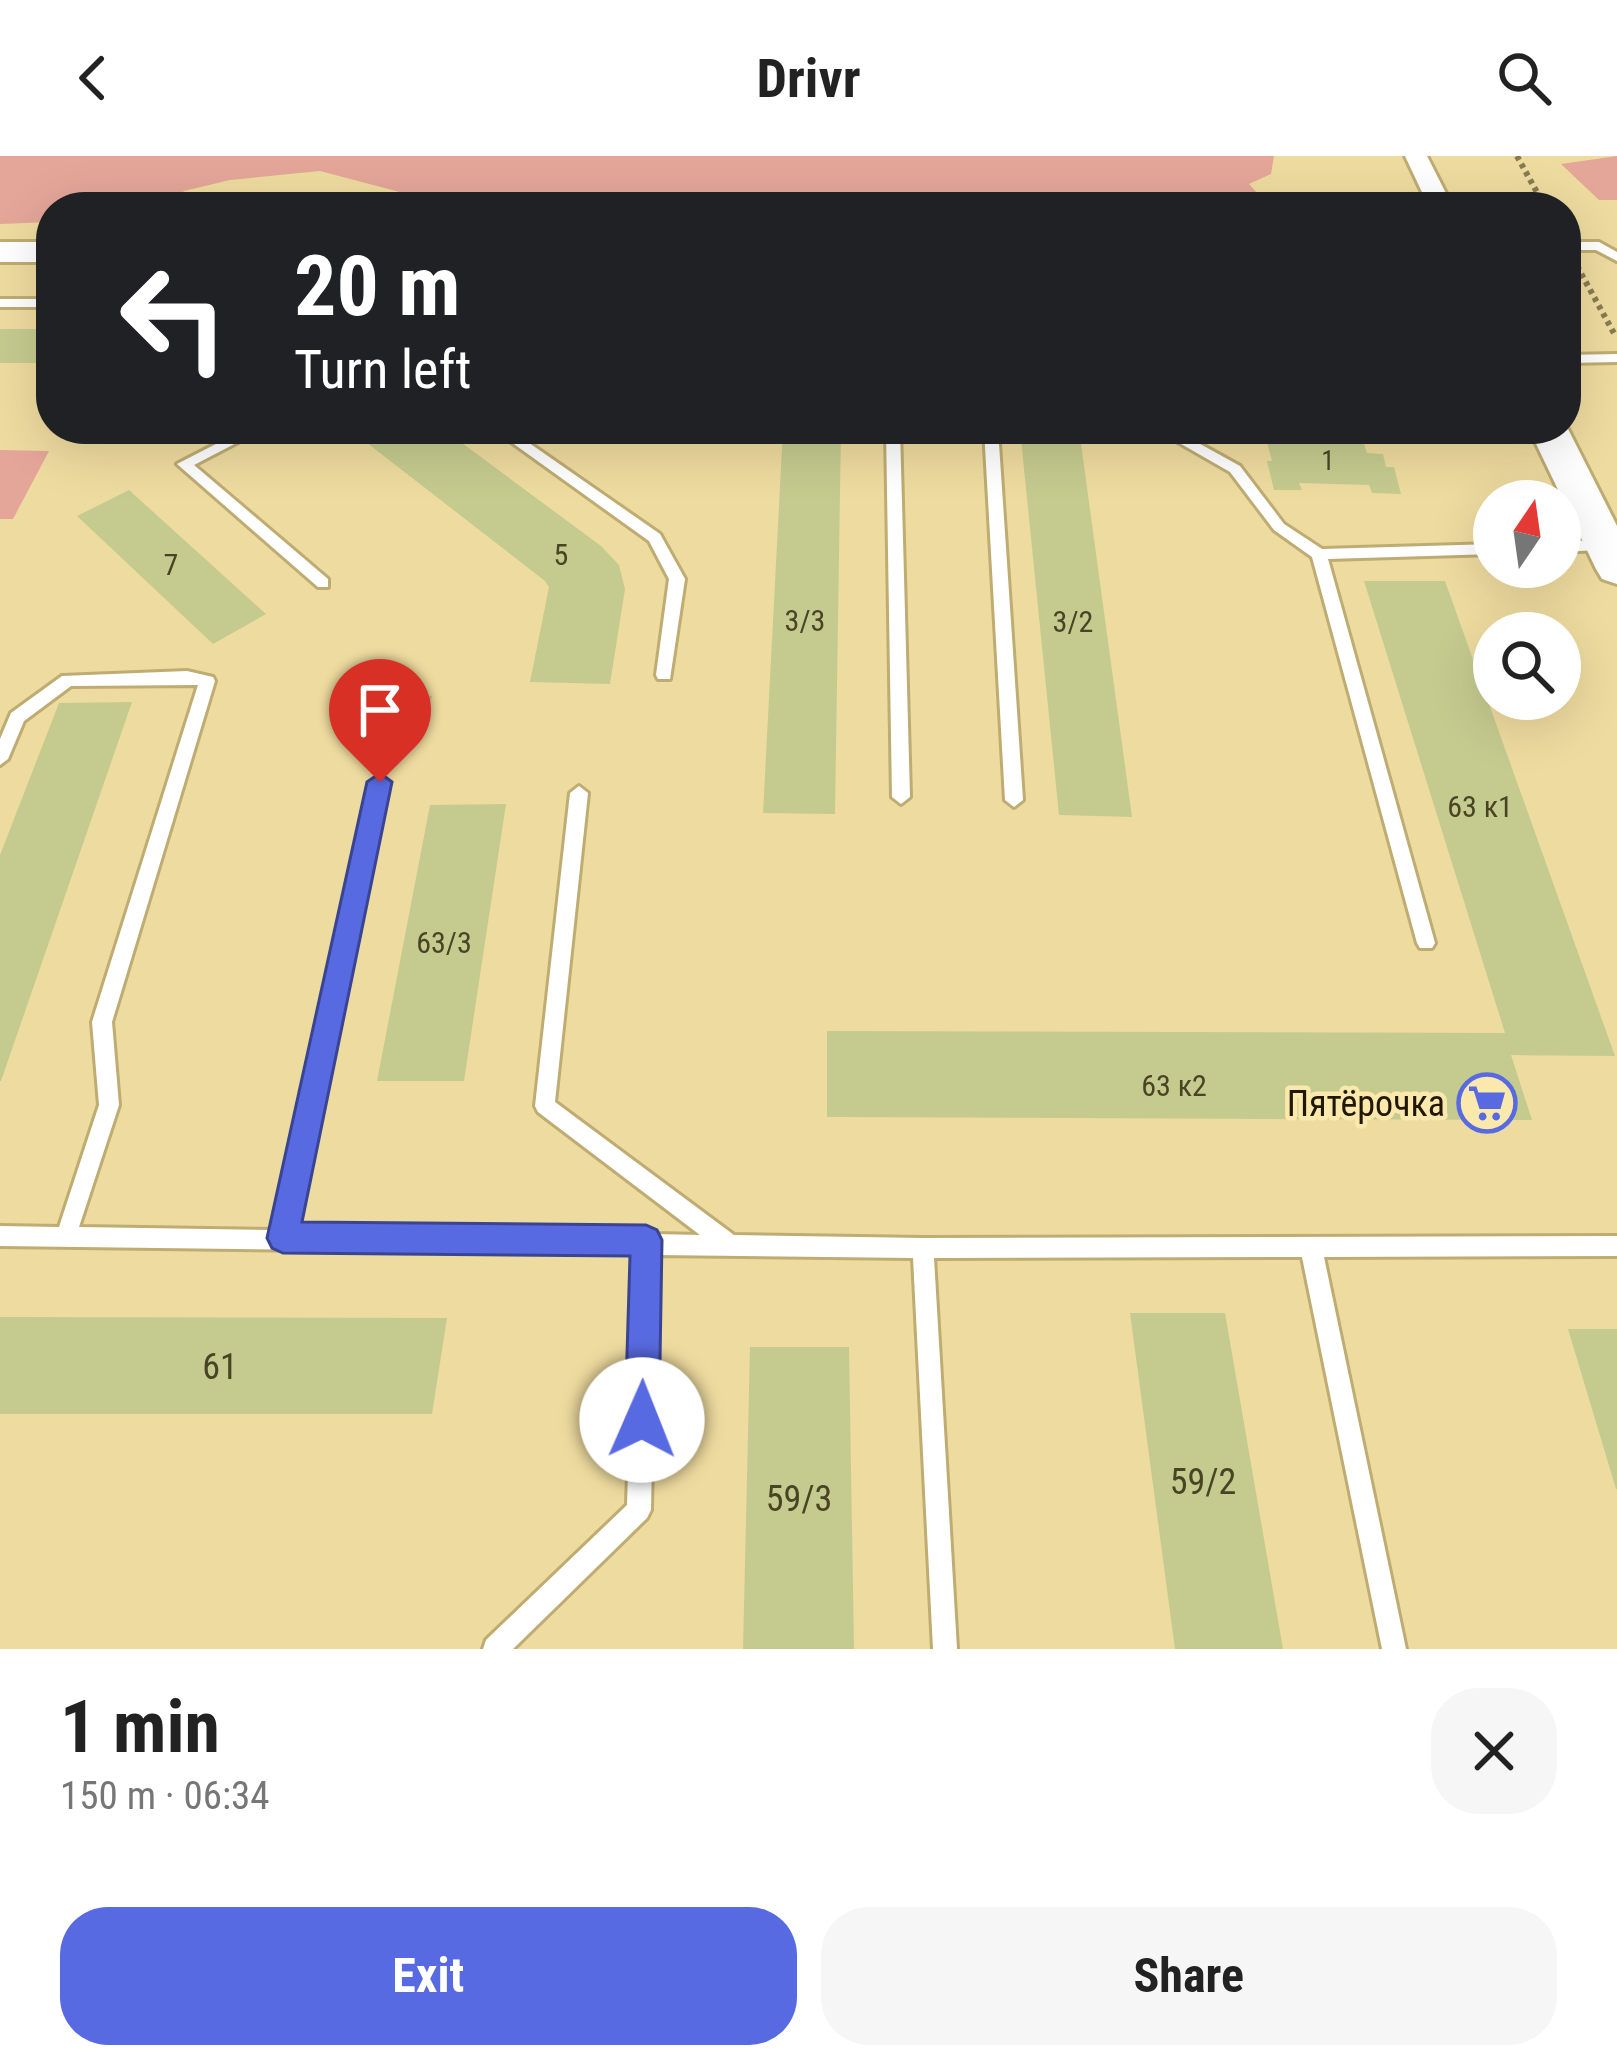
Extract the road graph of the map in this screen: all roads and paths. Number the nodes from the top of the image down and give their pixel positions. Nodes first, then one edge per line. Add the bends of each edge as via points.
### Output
1 (1416, 156) edge
2 (1517, 156) edge
3 (1434, 192) edge
4 (1537, 192) edge
5 (1581, 246) edge
6 (0, 252) edge
7 (36, 252) edge
8 (1617, 257) edge
9 (1581, 273) edge
10 (0, 303) edge
11 (36, 303) edge
12 (1617, 338) edge
13 (1617, 358) edge
14 (1581, 359) edge
15 (225, 444) edge
16 (521, 444) edge
17 (893, 444) edge
18 (992, 444) edge
19 (1189, 444) edge
20 (1557, 444) edge
21 (1581, 549) edge
22 (1473, 550) edge
23 (1613, 553) edge
24 (1319, 554) junction
25 (323, 583) dead end
26 (664, 675) dead end
27 (0, 759) edge
28 (380, 782) dead end
29 (579, 793) dead end
30 (901, 797) dead end
31 (1014, 800) dead end
32 (1426, 943) dead end
33 (0, 1236) edge
34 (66, 1236) junction
35 (283, 1238) junction
36 (646, 1240) junction
37 (727, 1243) junction
38 (1617, 1246) edge
39 (1311, 1247) junction
40 (923, 1248) junction
41 (495, 1649) edge
42 (945, 1649) edge
43 (1394, 1649) edge

1 - 3 street
2 - 4 path
5 - 8 lane
6 - 7 main road
9 - 12 path
10 - 11 lane
13 - 14 lane
15 - 25 lane via 184,464
16 - 26 lane via 656,538 677,579
17 - 30 lane
18 - 31 lane
19 - 24 lane via 1235,469 1279,527
20 - 23 main road
21 - 23 lane
22 - 24 lane
24 - 32 lane
27 - 34 lane via 17,717 68,680 207,681 102,1022 109,1105
28 - 35 lane
29 - 37 lane via 545,1106
33 - 34 lane
34 - 35 lane
35 - 36 lane
36 - 37 lane
36 - 41 lane via 639,1510
37 - 40 lane
38 - 39 lane
39 - 40 lane
39 - 43 lane
40 - 42 lane

